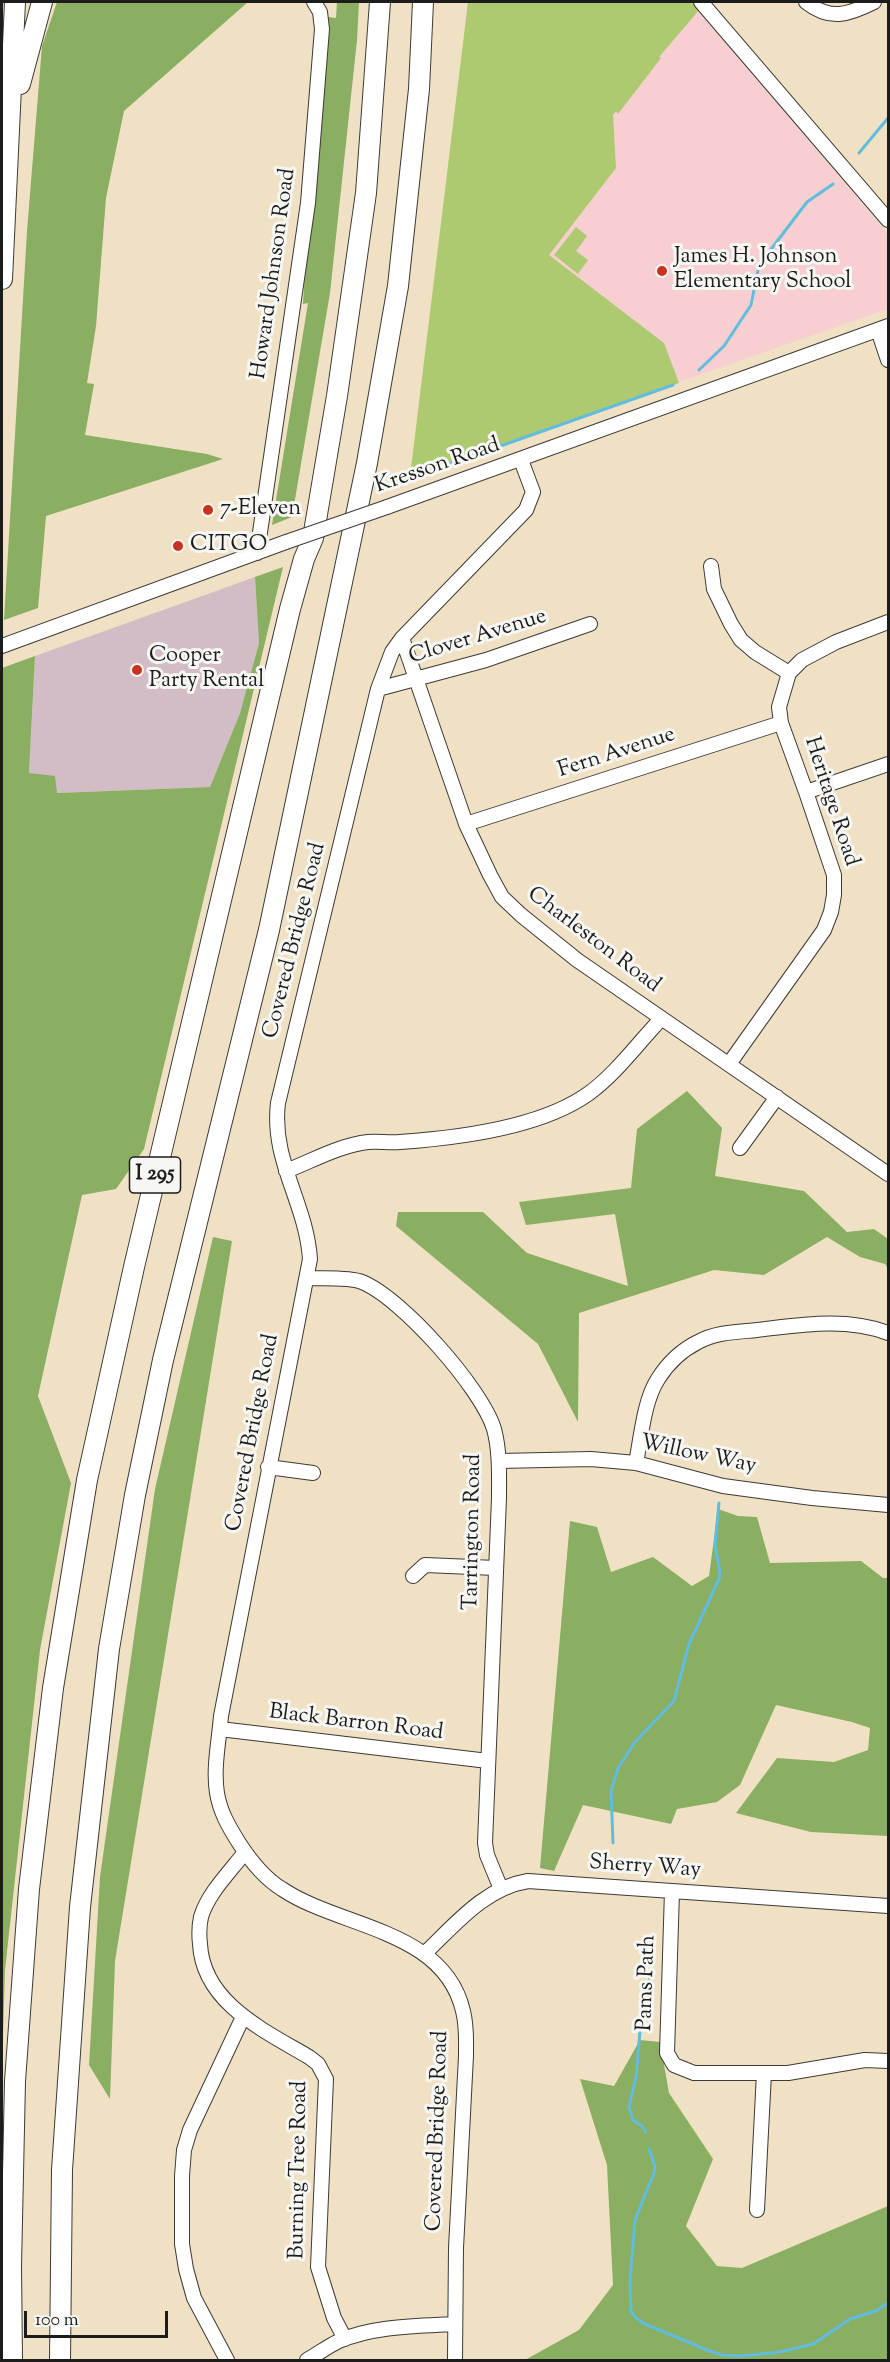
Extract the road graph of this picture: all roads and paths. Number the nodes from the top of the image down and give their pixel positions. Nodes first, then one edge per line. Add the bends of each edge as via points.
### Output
1 (15, 2) edge
2 (42, 2) edge
3 (314, 2) edge
4 (380, 2) edge
5 (423, 2) edge
6 (700, 2) edge
7 (806, 2) edge
8 (874, 2) edge
9 (7, 194) junction
10 (888, 220) edge
11 (2, 279) edge
12 (883, 328) edge
13 (888, 360) edge
14 (521, 460) junction
15 (256, 553) junction
16 (711, 566) dead end
17 (888, 622) edge
18 (590, 624) dead end
19 (402, 638) junction
20 (2, 646) edge
21 (789, 673) junction
22 (416, 681) junction
23 (378, 689) junction
24 (781, 723) junction
25 (888, 764) edge
26 (807, 792) junction
27 (466, 824) junction
28 (661, 1018) junction
29 (729, 1064) junction
30 (777, 1098) junction
31 (740, 1148) dead end
32 (286, 1171) junction
33 (888, 1174) edge
34 (308, 1278) junction
35 (888, 1333) edge
36 (499, 1461) junction
37 (636, 1463) junction
38 (268, 1467) junction
39 (313, 1473) dead end
40 (888, 1505) edge
41 (496, 1568) junction
42 (413, 1576) dead end
43 (220, 1729) junction
44 (488, 1761) junction
45 (245, 1852) junction
46 (501, 1888) junction
47 (672, 1891) junction
48 (888, 1906) edge
49 (424, 1954) junction
50 (243, 2018) junction
51 (888, 2061) edge
52 (764, 2073) junction
53 (757, 2210) dead end
54 (454, 2324) junction
55 (345, 2339) junction
56 (12, 2361) edge
57 (60, 2361) edge
58 (226, 2361) edge
59 (307, 2361) edge
60 (455, 2361) edge

1 - 9 highway
2 - 9 highway via 22,75
3 - 15 street, Howard Johnson Road via 322,29 308,203
4 - 56 highway, I 295 via 366,193 313,538 290,609 134,1267 87,1479 53,1688 29,1889 15,2081
5 - 57 highway, I 295 via 419,89 398,286 367,463 268,930 163,1360 109,1649 78,1929 62,2170
6 - 10 street
7 - 8 street via 817,11 840,15
9 - 11 highway
12 - 13 street
12 - 14 street, Kresson Road
14 - 15 street, Kresson Road, bridge
14 - 19 street, Covered Bridge Road via 533,492 526,510
15 - 20 street, Kresson Road
16 - 21 street via 714,589 741,640
17 - 21 street via 836,642 802,660
18 - 22 street, Clover Avenue
19 - 22 street, Charleston Road
19 - 23 street, Covered Bridge Road via 392,652
21 - 24 street, Heritage Road via 779,707
22 - 23 street, Clover Avenue
22 - 27 street, Charleston Road
23 - 32 street, Covered Bridge Road via 278,1103 276,1135
24 - 26 street, Heritage Road
24 - 27 street, Fern Avenue
25 - 26 street
26 - 29 street, Heritage Road via 834,875 831,912 824,930
27 - 28 street, Charleston Road via 502,897 577,960
28 - 29 street, Charleston Road
28 - 32 street via 607,1077 564,1108 478,1134 351,1145
29 - 30 street, Charleston Road
30 - 31 street
30 - 33 street, Charleston Road
32 - 34 street, Covered Bridge Road via 309,1241
34 - 36 street, Tarrington Road via 360,1281 383,1292 419,1324 488,1415
34 - 38 street, Covered Bridge Road
35 - 37 street via 873,1327 818,1323 720,1334 700,1341 683,1351 651,1392
36 - 37 street, Willow Way via 591,1458
36 - 41 street, Tarrington Road
37 - 40 street, Willow Way via 723,1486
38 - 39 street
38 - 43 street, Covered Bridge Road
41 - 42 street via 424,1565
41 - 44 street, Tarrington Road
43 - 44 street, Black Barron Road
43 - 45 street, Covered Bridge Road via 216,1766 220,1809
44 - 46 street, Tarrington Road via 485,1843
45 - 49 street, Covered Bridge Road via 267,1878 315,1908 387,1934
45 - 50 street, Burning Tree Road via 212,1896 199,1929 203,1967 222,1997
46 - 47 street, Sherry Way via 528,1881
46 - 49 street, Sherry Way via 477,1903
47 - 48 street, Sherry Way
47 - 52 street, Pams Path via 667,2053 674,2065 694,2073
49 - 54 street, Covered Bridge Road via 448,1979 466,2026
50 - 55 street, Burning Tree Road via 318,2064 326,2079 318,2267
50 - 58 street via 190,2130 182,2176 186,2269 194,2298
51 - 52 street via 864,2060 788,2073
52 - 53 street
54 - 55 street via 417,2326
54 - 60 street, Covered Bridge Road
55 - 59 street

